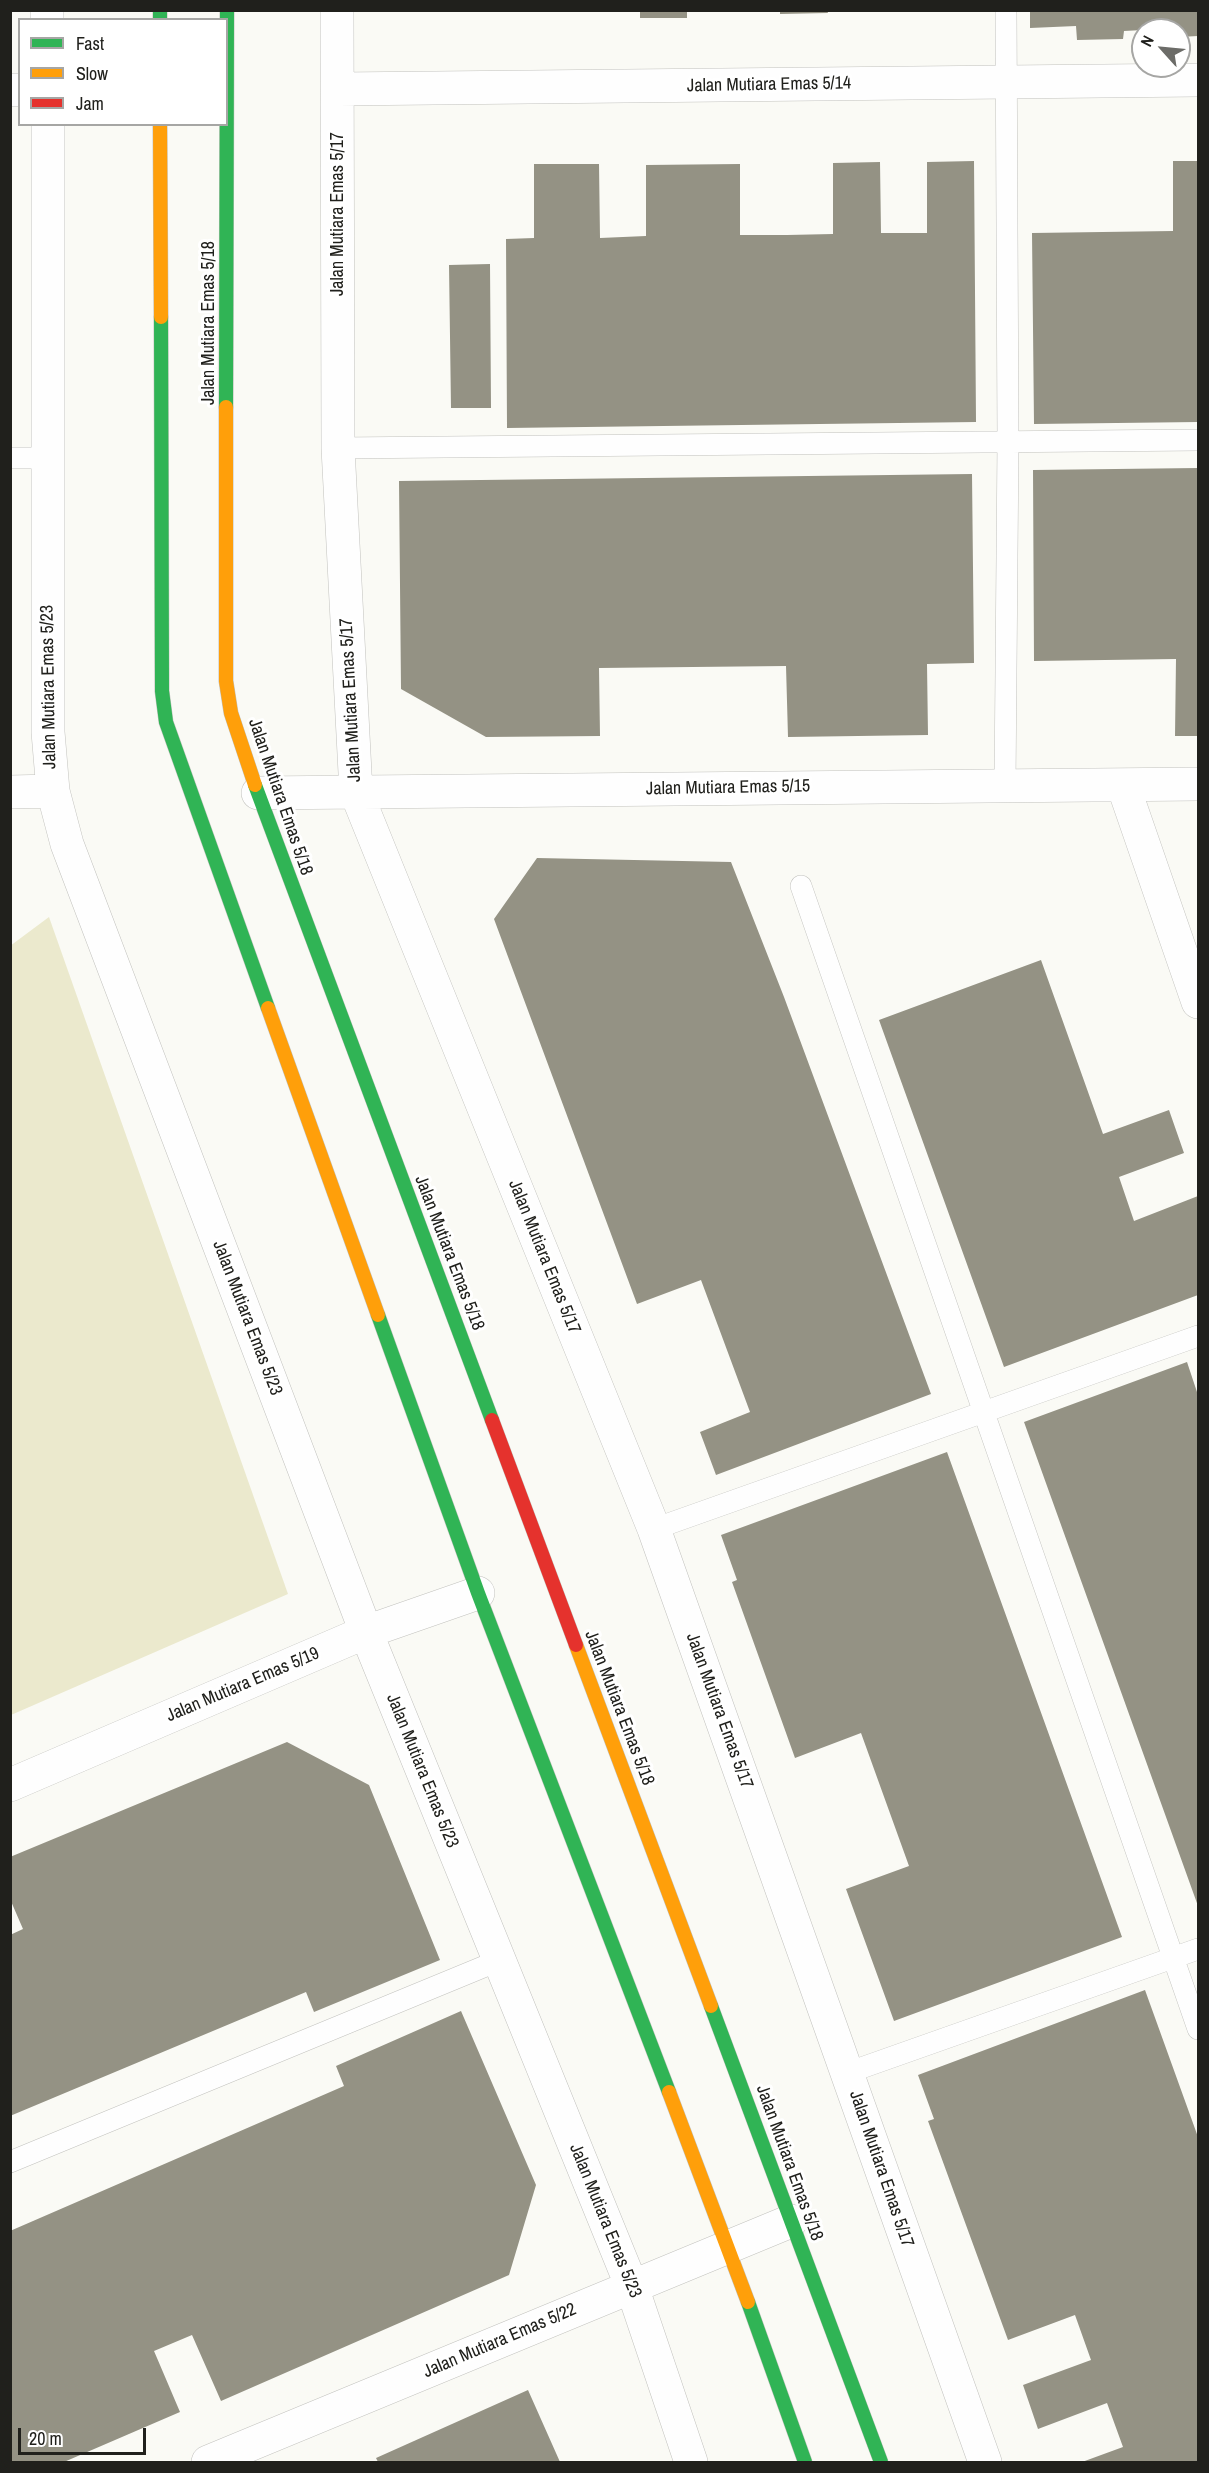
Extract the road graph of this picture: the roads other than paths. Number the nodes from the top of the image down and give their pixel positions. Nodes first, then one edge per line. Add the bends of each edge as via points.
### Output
1 (338, 10) edge
2 (1006, 10) edge
3 (1198, 80) edge
4 (1006, 82) junction
5 (339, 89) junction
6 (48, 126) edge
7 (160, 126) edge
8 (227, 126) edge
9 (1198, 440) edge
10 (1008, 442) junction
11 (338, 448) junction
12 (10, 458) edge
13 (47, 458) junction
14 (1198, 784) edge
15 (1005, 785) junction
16 (1123, 785) junction
17 (53, 791) junction
18 (10, 792) edge
19 (356, 792) junction
20 (258, 793) junction
21 (801, 886) dead end
22 (1198, 1002) edge
23 (1198, 1336) edge
24 (984, 1413) junction
25 (654, 1529) junction
26 (478, 1593) junction
27 (366, 1632) junction
28 (10, 1785) edge
29 (1198, 1948) edge
30 (1174, 1957) junction
31 (500, 1960) junction
32 (1198, 2029) edge
33 (847, 2073) junction
34 (10, 2162) edge
35 (791, 2220) junction
36 (728, 2247) junction
37 (632, 2287) junction
38 (208, 2463) edge
39 (691, 2463) edge
40 (805, 2463) edge
41 (881, 2463) edge
42 (985, 2463) edge

1 - 5 street, Jalan Mutiara Emas 5/17
2 - 4 lane
3 - 4 street, Jalan Mutiara Emas 5/14
4 - 5 street, Jalan Mutiara Emas 5/14
4 - 10 lane
5 - 11 street, Jalan Mutiara Emas 5/17
6 - 13 street, Jalan Mutiara Emas 5/23
7 - 26 street via 162,679 166,723
8 - 20 street, Jalan Mutiara Emas 5/18 via 226,681 231,713
9 - 10 lane
10 - 11 lane
10 - 15 lane
11 - 19 street, Jalan Mutiara Emas 5/17
12 - 13 lane
13 - 17 street, Jalan Mutiara Emas 5/23 via 48,732
14 - 16 street, Jalan Mutiara Emas 5/15
15 - 16 street, Jalan Mutiara Emas 5/15
15 - 19 street, Jalan Mutiara Emas 5/15
16 - 22 street
17 - 18 street
17 - 27 street, Jalan Mutiara Emas 5/23 via 67,844
19 - 20 street, Jalan Mutiara Emas 5/15
19 - 25 street, Jalan Mutiara Emas 5/17
20 - 35 street, Jalan Mutiara Emas 5/18
21 - 24 lane
23 - 24 lane
24 - 25 lane
24 - 30 lane
25 - 33 street, Jalan Mutiara Emas 5/17
26 - 27 street, Jalan Mutiara Emas 5/19
26 - 36 street
27 - 28 street, Jalan Mutiara Emas 5/19
27 - 31 street, Jalan Mutiara Emas 5/23
29 - 30 lane
30 - 32 lane
30 - 33 lane
31 - 34 lane
31 - 37 street, Jalan Mutiara Emas 5/23
33 - 42 street, Jalan Mutiara Emas 5/17
35 - 36 street, Jalan Mutiara Emas 5/22
35 - 41 street, Jalan Mutiara Emas 5/18
36 - 37 street, Jalan Mutiara Emas 5/22
36 - 40 street
37 - 38 street, Jalan Mutiara Emas 5/22
37 - 39 street, Jalan Mutiara Emas 5/23

